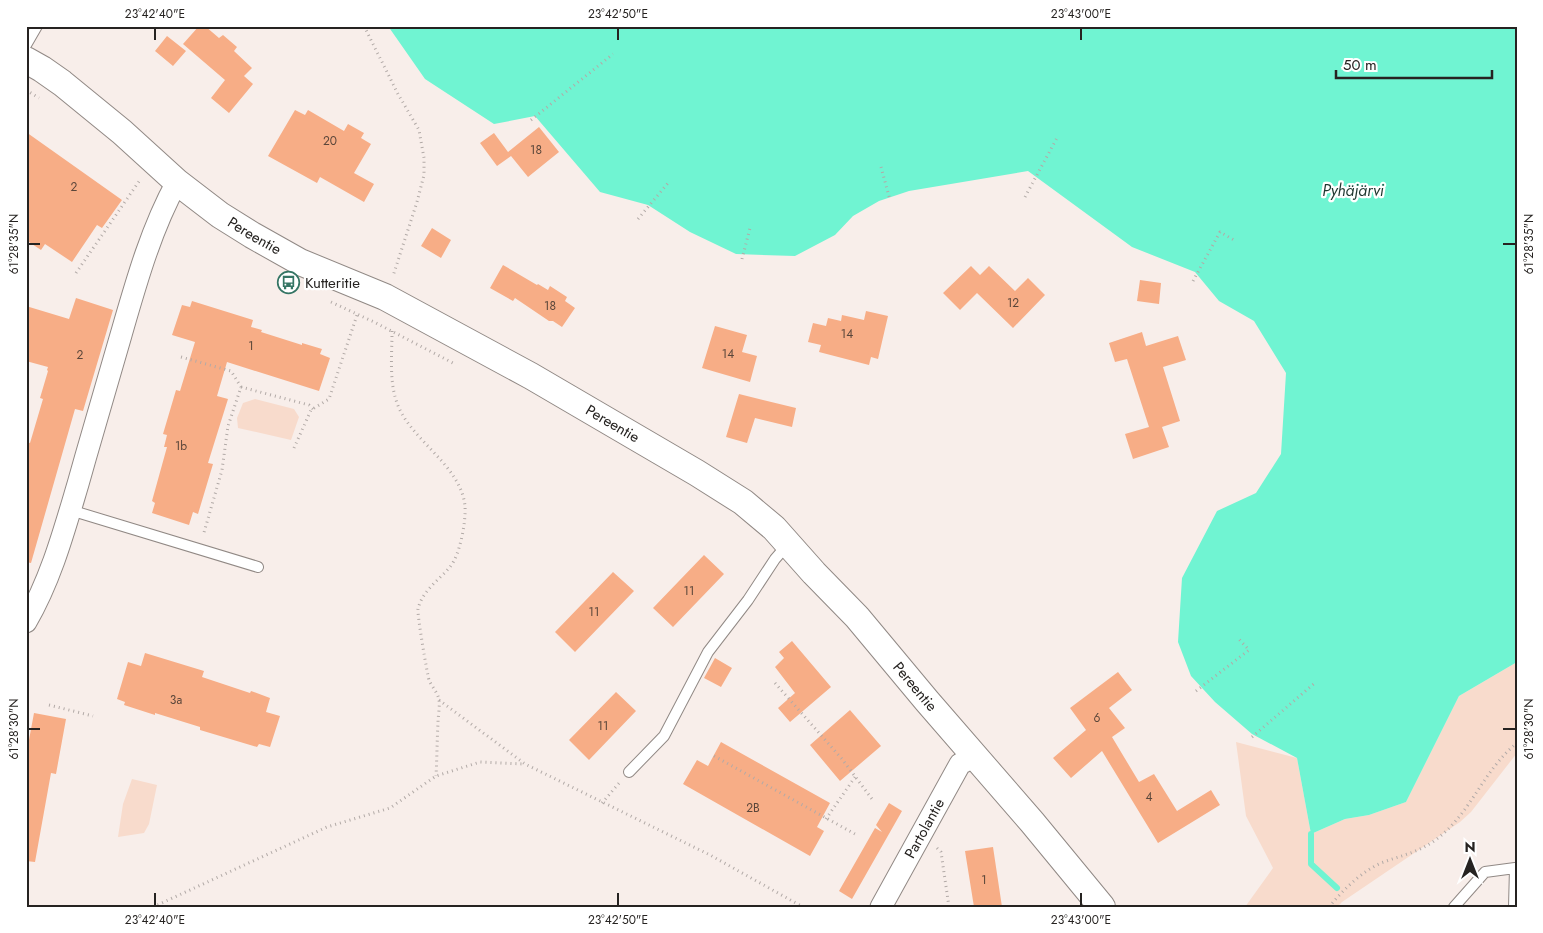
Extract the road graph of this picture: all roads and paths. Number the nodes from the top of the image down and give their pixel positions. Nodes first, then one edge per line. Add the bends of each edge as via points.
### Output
1 (37, 26) edge
2 (364, 26) edge
3 (26, 46) edge
4 (613, 54) dead end
5 (26, 60) edge
6 (26, 90) edge
7 (43, 100) dead end
8 (531, 120) dead end
9 (1058, 136) dead end
10 (880, 166) dead end
11 (133, 174) dead end
12 (141, 180) junction
13 (668, 183) dead end
14 (171, 192) junction
15 (1025, 196) dead end
16 (890, 200) dead end
17 (638, 219) dead end
18 (750, 228) dead end
19 (1234, 240) dead end
20 (742, 259) dead end
21 (76, 272) dead end
22 (393, 276) dead end
23 (1193, 281) dead end
24 (323, 298) dead end
25 (357, 315) junction
26 (392, 332) junction
27 (181, 357) dead end
28 (454, 363) dead end
29 (241, 387) junction
30 (313, 409) junction
31 (294, 448) dead end
32 (70, 510) junction
33 (788, 543) junction
34 (199, 549) junction
35 (258, 567) dead end
36 (26, 622) edge
37 (1237, 636) dead end
38 (1316, 682) dead end
39 (776, 683) dead end
40 (1196, 691) dead end
41 (439, 700) junction
42 (49, 705) dead end
43 (93, 716) dead end
44 (1252, 737) dead end
45 (1517, 742) edge
46 (714, 756) dead end
47 (975, 756) junction
48 (525, 764) junction
49 (629, 772) joint
50 (436, 776) junction
51 (855, 777) junction
52 (872, 799) dead end
53 (602, 803) junction
54 (826, 819) junction
55 (854, 834) dead end
56 (921, 835) junction
57 (153, 907) edge
58 (803, 907) edge
59 (881, 907) edge
60 (950, 907) edge
61 (1102, 907) edge
62 (1329, 907) edge
63 (1454, 907) edge
64 (1514, 907) edge

1 - 3 lane
2 - 22 path via 419,130 424,158 424,174 417,202
4 - 8 path
5 - 14 street, Pereentie via 42,68 122,132
6 - 7 path
9 - 15 path
10 - 16 path
11 - 12 path
12 - 14 path
12 - 21 path
13 - 17 path
14 - 32 street via 136,282
14 - 33 street, Pereentie via 220,215 284,255 385,297 531,376 743,502
18 - 20 path
19 - 23 path via 1220,232
24 - 25 path
25 - 26 path
25 - 30 path via 329,400
26 - 28 path
26 - 41 path via 392,375 397,403 412,427 453,476 465,504 457,557 425,594 418,610 426,667
27 - 29 path via 231,371
29 - 30 path via 309,405
29 - 34 path via 228,426 222,470
30 - 31 path
32 - 34 lane
32 - 36 street via 51,569
33 - 47 street, Pereentie via 857,617
33 - 49 lane via 708,652 664,736
34 - 35 lane
37 - 40 path via 1249,650
38 - 44 path
39 - 51 path
41 - 48 path
41 - 50 path
42 - 43 path
45 - 62 path via 1484,780 1460,817 1434,841 1364,873
46 - 54 path
47 - 56 street, Partolantie via 960,764
47 - 61 street, Pereentie
48 - 50 path via 480,762
48 - 53 path
49 - 53 path
50 - 57 path via 390,808 327,827
51 - 52 path
51 - 54 path
53 - 58 path via 710,855
54 - 55 path
56 - 59 street, Partolantie
56 - 60 path via 941,852
63 - 64 lane via 1485,872 1515,868

